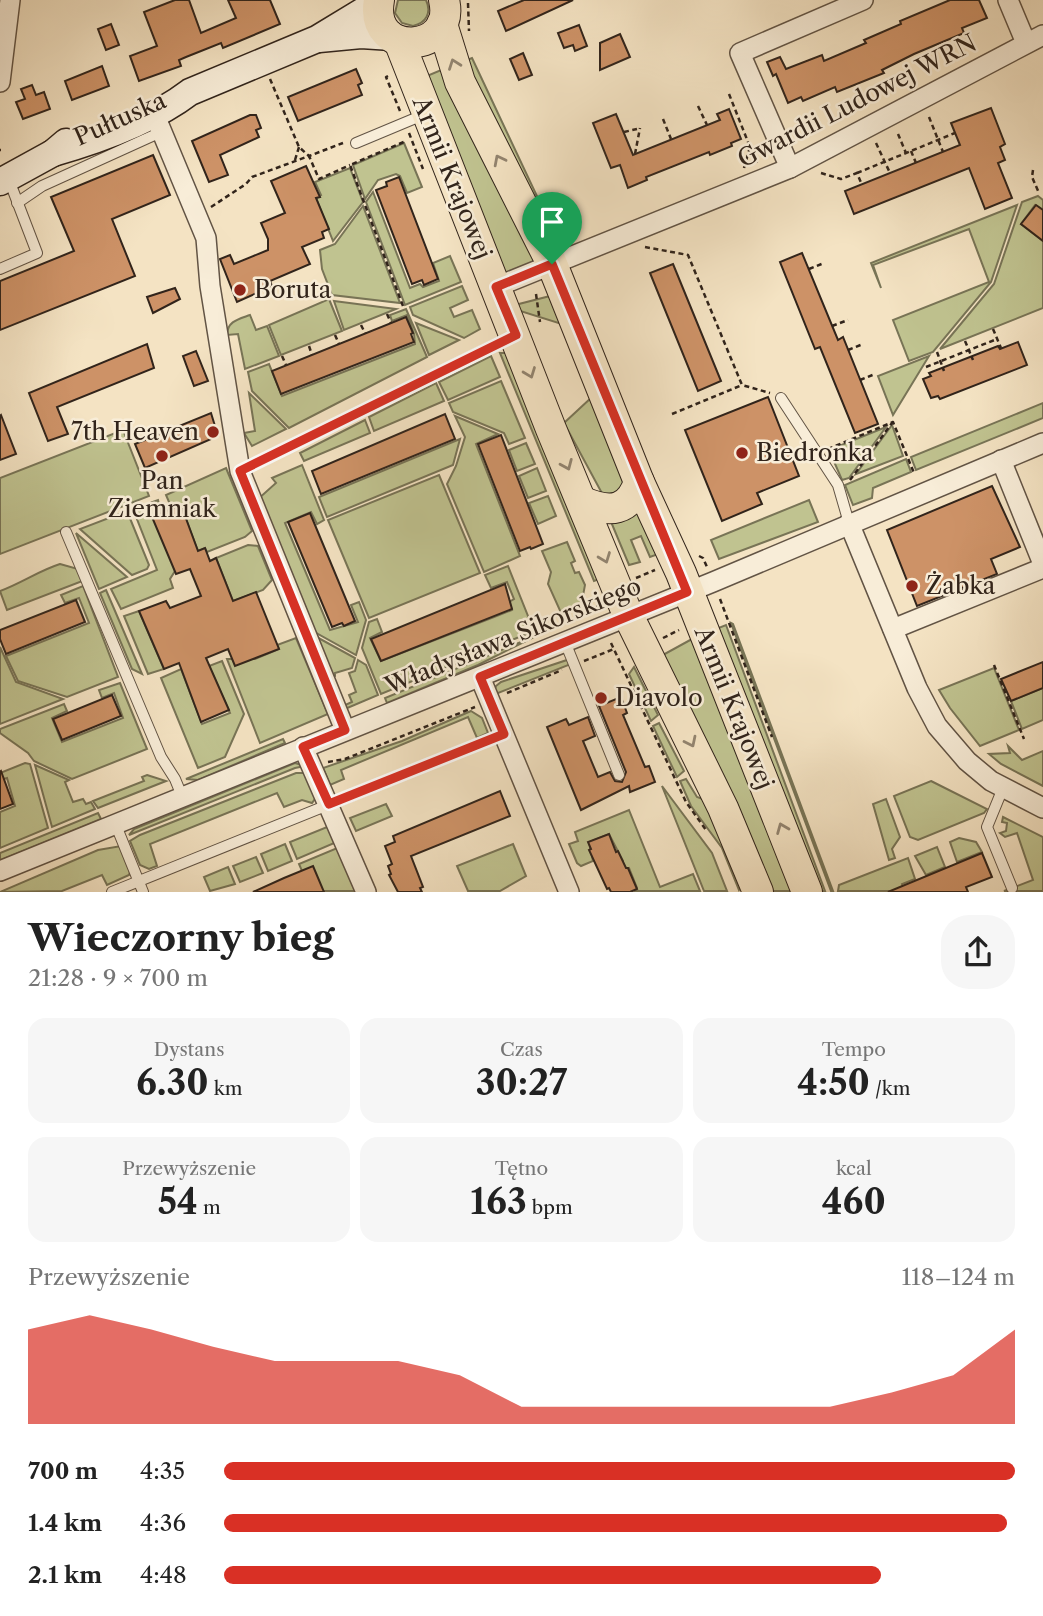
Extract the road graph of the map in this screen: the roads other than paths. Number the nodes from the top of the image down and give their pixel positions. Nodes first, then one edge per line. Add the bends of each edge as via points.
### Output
1 (10, 0) edge
2 (863, 0) edge
3 (1008, 0) edge
4 (379, 1) edge
5 (455, 12) edge
6 (317, 39) junction
7 (395, 39) junction
8 (1035, 39) edge
9 (0, 82) edge
10 (190, 92) junction
11 (427, 113) junction
12 (158, 123) junction
13 (352, 142) road end
14 (53, 153) junction
15 (790, 168) junction
16 (4, 180) edge
17 (17, 203) junction
18 (552, 264) junction
19 (0, 269) edge
20 (496, 287) junction
21 (528, 328) junction
22 (781, 398) road end
23 (1043, 443) edge
24 (1001, 460) junction
25 (240, 471) junction
26 (639, 482) junction
27 (583, 502) junction
28 (849, 523) junction
29 (66, 532) dead end
30 (1039, 541) edge
31 (1043, 566) edge
32 (687, 592) junction
33 (628, 615) junction
34 (893, 629) junction
35 (565, 641) junction
36 (480, 677) junction
37 (345, 730) junction
38 (504, 734) junction
39 (303, 747) junction
40 (619, 775) dead end
41 (1003, 788) junction
42 (182, 796) junction
43 (329, 804) junction
44 (1043, 808) edge
45 (115, 823) junction
46 (0, 871) edge
47 (139, 881) junction
48 (1012, 888) dead end
49 (112, 891) edge
50 (143, 891) edge
51 (366, 891) edge
52 (569, 891) edge
53 (758, 891) edge
54 (807, 891) edge

1 - 9 street
2 - 15 street via 740,53
3 - 8 street
4 - 6 main road, Pułtuska
4 - 7 main road, Armii Krajowej via 379,18
5 - 7 main road via 424,41
18 -> 5 main road, Armii Krajowej via 460,82
6 - 7 main road, Pułtuska via 361,35
6 - 10 main road, Pułtuska
7 - 11 main road, Armii Krajowej
8 - 15 street, Gwardii Ludowej WRN
10 - 12 main road, Pułtuska
10 - 14 main road, Pułtuska via 169,95 99,122
11 - 13 lane
11 - 20 main road, Armii Krajowej
12 - 14 main road, Pułtuska
12 - 17 lane
12 - 25 street via 206,238
14 - 16 main road, Pułtuska
15 - 18 street, Gwardii Ludowej WRN
16 - 17 lane
17 - 19 lane via 37,253
18 - 20 street, Gwardii Ludowej WRN
18 - 26 main road, Armii Krajowej
20 - 21 main road, Armii Krajowej
21 - 25 lane
21 -> 27 main road, Armii Krajowej
22 - 28 lane via 838,485
23 - 24 street, Władysława Sikorskiego
24 - 28 street, Władysława Sikorskiego
24 - 30 street
25 - 37 street
26 - 27 main road via 631,500 621,506 606,509
26 - 32 main road, Armii Krajowej
27 -> 33 main road, Armii Krajowej
28 - 32 street, Władysława Sikorskiego
28 - 34 street
29 - 42 lane
30 - 31 street
31 - 34 street
32 - 33 street, Władysława Sikorskiego
54 -> 32 main road, Armii Krajowej
33 - 35 street, Władysława Sikorskiego
33 -> 53 main road, Armii Krajowej via 631,651 723,808
34 - 41 street via 937,726 967,761
35 - 36 street, Władysława Sikorskiego
35 - 40 lane
36 - 37 street, Władysława Sikorskiego
36 - 38 street
37 - 39 street, Władysława Sikorskiego
38 - 43 lane
38 - 52 street
39 - 42 street, Władysława Sikorskiego
39 - 43 street
41 - 44 street
41 - 48 lane via 987,827
42 - 45 street, Władysława Sikorskiego
43 - 47 lane
43 - 51 street
45 - 46 street, Władysława Sikorskiego
45 - 47 lane
47 - 49 lane
47 - 50 lane

